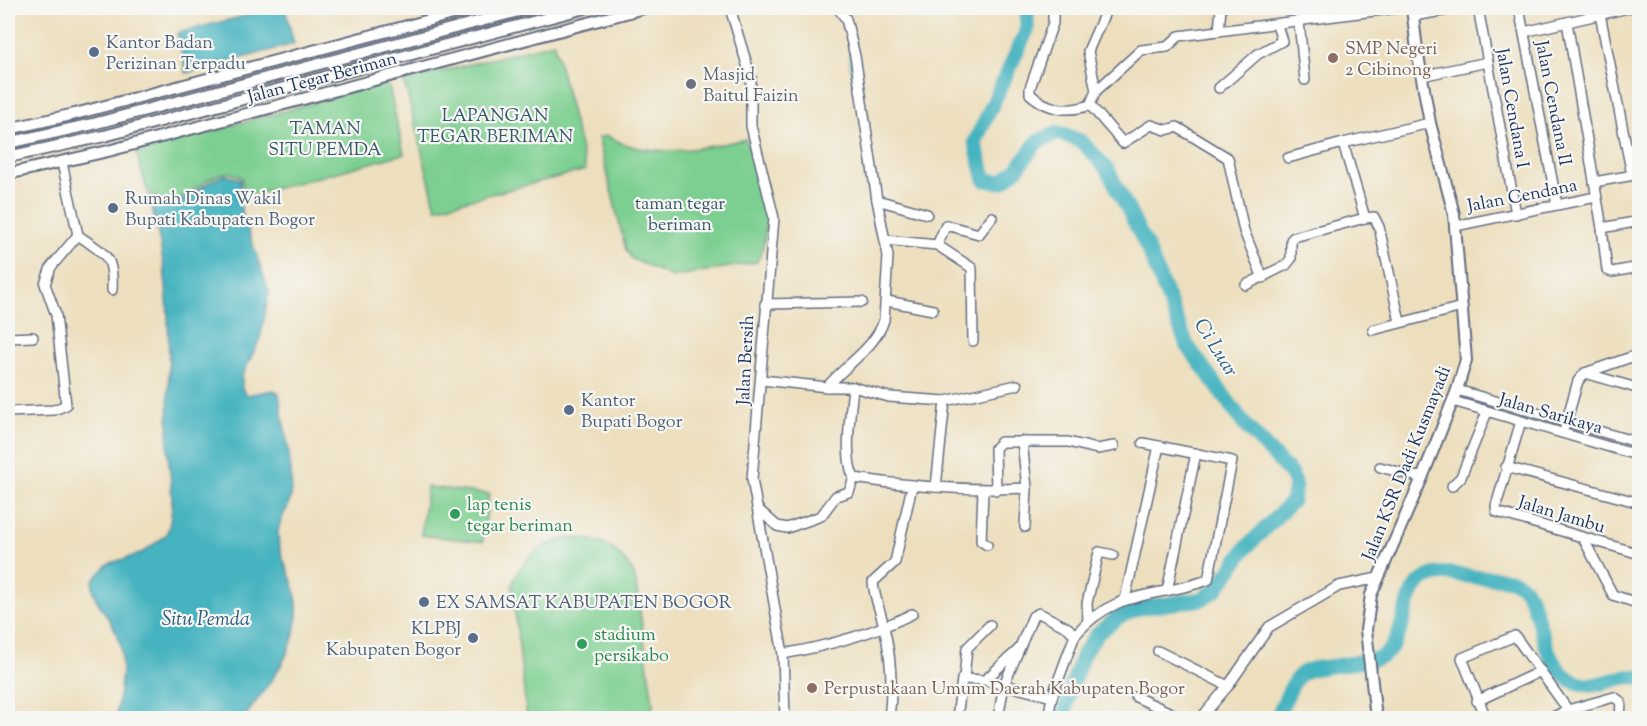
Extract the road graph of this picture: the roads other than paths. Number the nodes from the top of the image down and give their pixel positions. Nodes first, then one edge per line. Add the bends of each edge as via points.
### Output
1 (475, 8) edge
2 (530, 8) edge
3 (585, 8) edge
4 (644, 8) edge
5 (730, 8) edge
6 (838, 8) edge
7 (1053, 8) edge
8 (1107, 8) edge
9 (1221, 8) edge
10 (1398, 8) edge
11 (1461, 8) edge
12 (1478, 8) edge
13 (1519, 8) edge
14 (1628, 8) edge
15 (1413, 12) edge
16 (1600, 14) junction
17 (1299, 22) junction
18 (1567, 22) junction
19 (1277, 25) junction
20 (1220, 31) junction
21 (1524, 32) junction
22 (308, 52) junction
23 (1488, 62) junction
24 (312, 66) junction
25 (1421, 76) junction
26 (1305, 80) dead end
27 (233, 87) junction
28 (1219, 88) dead end
29 (1096, 91) junction
30 (237, 100) junction
31 (1089, 105) junction
32 (1430, 123) junction
33 (8, 129) edge
34 (104, 136) junction
35 (8, 143) edge
36 (1343, 143) junction
37 (108, 151) junction
38 (8, 158) edge
39 (1288, 158) dead end
40 (62, 163) junction
41 (8, 174) edge
42 (1636, 174) edge
43 (1594, 182) junction
44 (1596, 197) junction
45 (877, 200) junction
46 (1557, 206) junction
47 (927, 214) dead end
48 (1516, 214) junction
49 (992, 217) dead end
50 (1365, 218) junction
51 (1640, 221) edge
52 (1455, 226) junction
53 (1602, 228) junction
54 (78, 236) junction
55 (885, 240) junction
56 (937, 244) junction
57 (1640, 267) edge
58 (1263, 278) junction
59 (1246, 285) dead end
60 (112, 290) dead end
61 (887, 301) junction
62 (862, 302) dead end
63 (8, 303) edge
64 (765, 304) junction
65 (1462, 307) junction
66 (933, 310) dead end
67 (8, 313) edge
68 (1400, 322) junction
69 (1373, 330) dead end
70 (33, 337) dead end
71 (8, 338) edge
72 (973, 341) dead end
73 (1640, 354) edge
74 (1585, 373) junction
75 (762, 380) junction
76 (1017, 385) dead end
77 (823, 386) junction
78 (853, 387) junction
79 (1640, 389) edge
80 (1457, 390) junction
81 (945, 401) junction
82 (1453, 401) junction
83 (8, 412) edge
84 (1487, 412) junction
85 (1521, 421) junction
86 (1566, 421) junction
87 (1563, 433) junction
88 (1022, 441) junction
89 (1143, 443) dead end
90 (1640, 443) edge
91 (1114, 446) dead end
92 (1159, 446) junction
93 (1196, 453) junction
94 (1640, 456) edge
95 (1380, 467) dead end
96 (1506, 467) junction
97 (854, 478) junction
98 (1422, 478) junction
99 (912, 486) junction
100 (1452, 486) dead end
101 (936, 487) junction
102 (1027, 488) junction
103 (996, 489) junction
104 (983, 491) junction
105 (1640, 503) edge
106 (759, 510) junction
107 (1025, 527) dead end
108 (1583, 538) junction
109 (987, 545) dead end
110 (1640, 554) edge
111 (1113, 555) dead end
112 (1378, 578) junction
113 (1167, 591) junction
114 (1125, 599) junction
115 (1640, 604) edge
116 (912, 614) dead end
117 (1088, 621) junction
118 (884, 625) junction
119 (990, 625) dead end
120 (1075, 635) junction
121 (1022, 647) junction
122 (1158, 651) dead end
123 (783, 654) junction
124 (1541, 671) junction
125 (964, 678) junction
126 (985, 680) junction
127 (1004, 685) junction
128 (1228, 686) junction
129 (1052, 697) junction
130 (1136, 698) dead end
131 (1477, 701) junction
132 (1568, 714) edge
133 (785, 718) edge
134 (889, 718) edge
135 (957, 718) edge
136 (998, 718) edge
137 (1048, 718) edge
138 (1182, 718) edge
139 (1204, 718) edge
140 (1376, 718) edge
141 (1486, 718) edge
142 (1551, 718) edge
143 (1620, 718) edge

1 - 22 main road, Jalan Tegar Beriman
2 - 24 main road, Jalan Tegar Beriman
3 - 30 main road, Jalan Tegar Beriman
4 - 37 main road, Jalan Tegar Beriman
5 - 64 street, Jalan Bersih via 751,78 751,126 774,218
6 - 45 street via 846,19 855,57
7 - 31 street via 1053,23 1030,94 1054,109
8 - 29 street via 1088,51
9 - 20 street
10 - 17 street
11 - 15 street
12 - 23 street, Jalan Cendana I
13 - 21 street, Jalan Cendana II
14 - 16 street
15 - 25 main road, Jalan KSR Dadi Kusmayadi
16 - 18 street
16 - 42 street
17 - 19 street
17 - 26 street
18 - 21 street
18 - 43 street
19 - 20 street
19 - 28 street via 1282,41 1258,54
20 - 29 street via 1179,36 1167,47 1141,50
21 - 46 street, Jalan Cendana II
22 - 24 main road
22 - 33 main road, Jalan Tegar Beriman
23 - 25 street
23 - 48 street, Jalan Cendana I
24 - 27 main road, Jalan Tegar Beriman
25 - 32 main road, Jalan KSR Dadi Kusmayadi
27 - 30 main road
27 - 35 main road, Jalan Tegar Beriman
29 - 31 street
30 - 34 main road, Jalan Tegar Beriman
31 - 58 street via 1123,143 1151,125 1166,130 1177,127 1228,158 1244,231
32 - 36 street
32 - 52 main road, Jalan KSR Dadi Kusmayadi via 1450,192
34 - 37 main road
34 - 38 main road, Jalan Tegar Beriman
36 - 39 street
36 - 50 street
37 - 40 main road, Jalan Tegar Beriman
40 - 41 main road, Jalan Tegar Beriman
40 - 54 street
42 - 43 street
43 - 44 street
44 - 46 street, Jalan Cendana
44 - 53 street
45 - 47 street
45 - 55 street
46 - 48 street, Jalan Cendana
48 - 52 street, Jalan Cendana
49 - 56 street via 979,234 946,225
50 - 58 street via 1294,237 1291,259
50 - 68 street via 1374,216 1379,227
51 - 53 street
52 - 65 main road, Jalan KSR Dadi Kusmayadi
53 - 57 street via 1607,270
54 - 60 street via 108,257 114,267
54 - 83 street via 51,267 45,284 56,315 66,405 54,410
55 - 56 street
55 - 61 street
56 - 72 street via 972,268
58 - 59 street
61 - 66 street
61 - 77 street via 881,330
62 - 64 street
63 - 67 street
64 - 75 street, Jalan Bersih
65 - 68 street
65 - 80 main road, Jalan KSR Dadi Kusmayadi via 1466,360
68 - 69 street
70 - 71 street
73 - 74 street
74 - 79 street
74 - 86 street via 1578,381
75 - 77 street
75 - 106 street, Jalan Bersih via 752,479
76 - 81 street
77 - 78 street
78 - 81 street via 889,398
78 - 97 street via 850,427
80 - 82 main road, Jalan KSR Dadi Kusmayadi
80 - 86 street, Jalan Sarikaya
81 - 101 street
82 - 84 street, Jalan Sarikaya
82 - 98 main road, Jalan KSR Dadi Kusmayadi
84 - 85 street, Jalan Sarikaya
84 - 100 street via 1461,477
85 - 87 street, Jalan Sarikaya
85 - 96 street, Jalan Jambu
86 - 87 street
86 - 90 street, Jalan Sarikaya
87 - 94 street, Jalan Sarikaya
88 - 91 street via 1068,442 1097,449
88 - 102 street
88 - 103 street via 997,444
89 - 92 street
92 - 93 street
92 - 114 street
93 - 113 street
93 - 113 street via 1232,461 1208,580
95 - 98 street
96 - 105 street
96 - 108 street, Jalan Jambu via 1497,512
97 - 99 street
97 - 106 street via 849,492 836,496 821,516 787,528 777,526
98 - 112 main road, Jalan KSR Dadi Kusmayadi
99 - 101 street
99 - 118 street via 895,562 873,582
101 - 104 street
102 - 103 street
102 - 107 street
103 - 104 street
104 - 109 street via 981,541
106 - 123 street, Jalan Bersih
108 - 110 street, Jalan Jambu
108 - 115 street via 1612,595
111 - 117 street via 1099,552 1087,603
112 - 128 street via 1339,586 1269,627
112 - 140 main road, Jalan KSR Dadi Kusmayadi via 1367,613
113 - 114 street
114 - 117 street
116 - 118 street
117 - 120 street
118 - 123 street via 830,645
118 - 134 street via 892,691
119 - 125 street via 967,648
120 - 121 street via 1043,614 1036,614
120 - 129 street
121 - 126 street
121 - 127 street
122 - 128 street
123 - 133 street, Jalan Bersih
124 - 131 street
124 - 131 street via 1515,636 1461,658
124 - 132 street
125 - 126 street
125 - 135 street
126 - 127 street
127 - 129 street
127 - 136 street
128 - 139 street
129 - 137 street
130 - 138 street
131 - 141 street
132 - 142 street
132 - 143 street via 1614,697 1621,702

